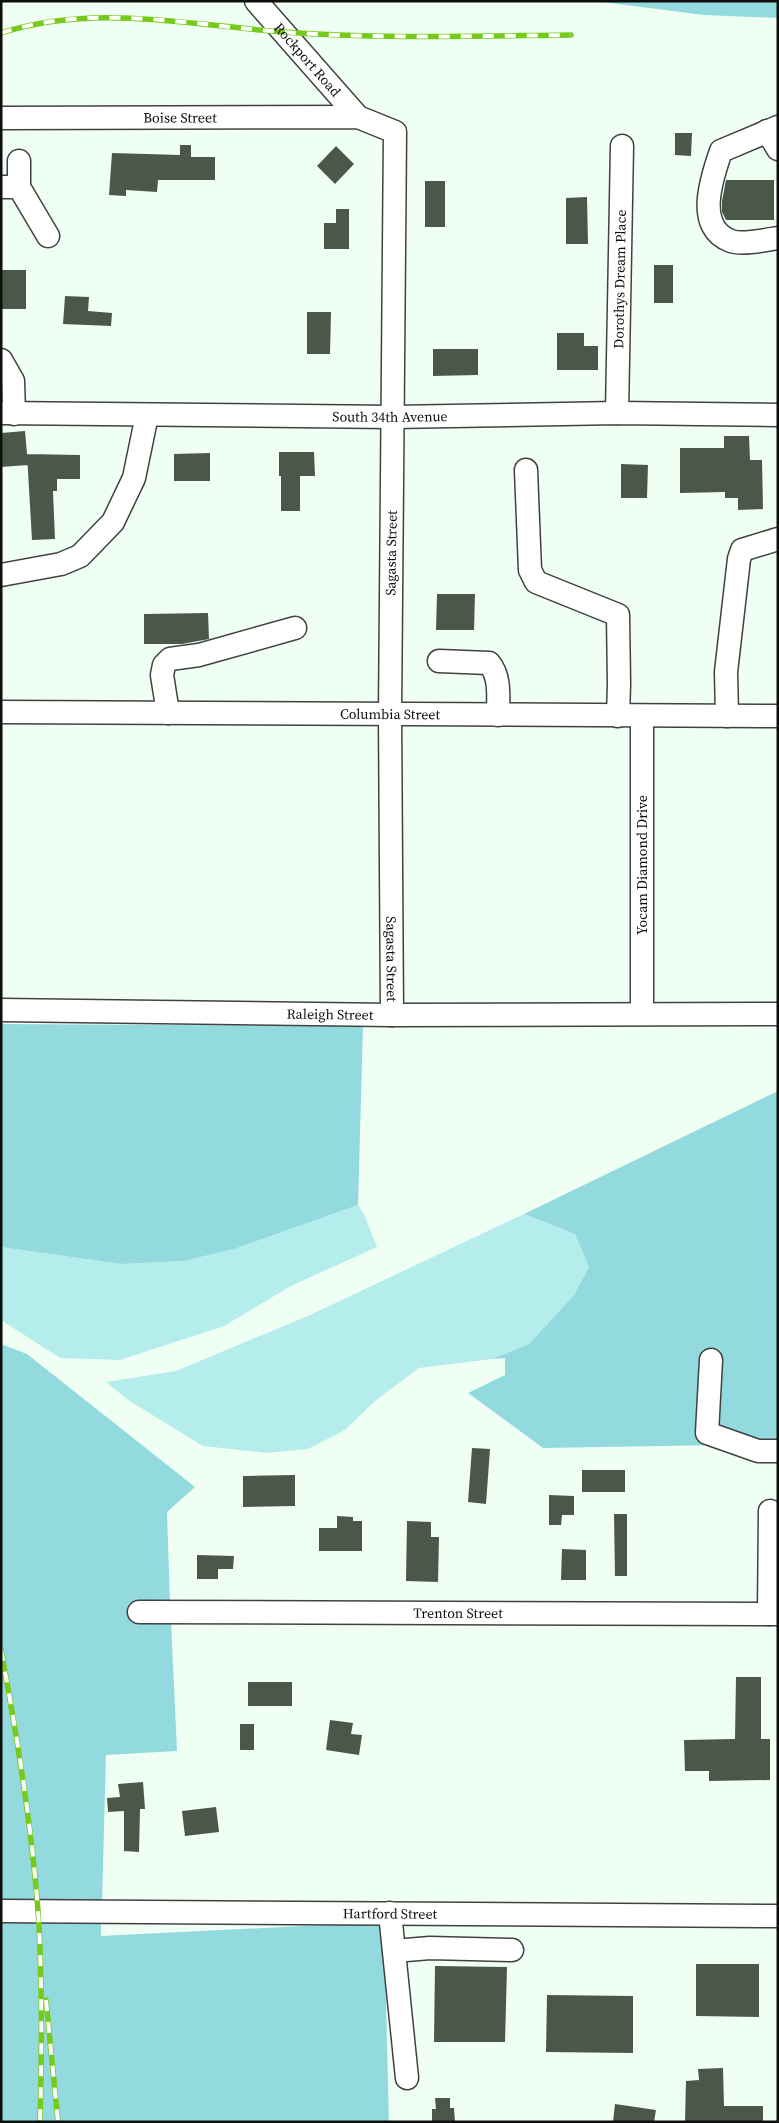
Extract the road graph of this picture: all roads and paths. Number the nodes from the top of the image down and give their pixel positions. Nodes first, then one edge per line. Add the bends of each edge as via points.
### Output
1 (256, 1) edge
2 (358, 117) junction
3 (1, 118) edge
4 (774, 136) edge
5 (622, 146) dead end
6 (19, 161) dead end
7 (10, 187) edge
8 (48, 236) dead end
9 (778, 238) edge
10 (1, 360) edge
11 (617, 413) junction
12 (8, 414) edge
13 (147, 415) junction
14 (778, 415) edge
15 (393, 417) junction
16 (526, 470) dead end
17 (778, 539) edge
18 (1, 576) edge
19 (295, 628) dead end
20 (439, 661) dead end
21 (1, 712) edge
22 (168, 713) junction
23 (390, 714) junction
24 (498, 715) junction
25 (618, 716) junction
26 (642, 716) junction
27 (727, 716) junction
28 (778, 716) edge
29 (1, 1010) edge
30 (642, 1013) junction
31 (778, 1014) edge
32 (392, 1015) junction
33 (710, 1360) dead end
34 (778, 1451) edge
35 (770, 1512) dead end
36 (139, 1612) dead end
37 (773, 1614) edge
38 (1, 1911) edge
39 (390, 1913) junction
40 (778, 1916) edge
41 (512, 1950) dead end
42 (394, 1951) junction
43 (407, 2078) dead end

1 - 2 street, Rockport Road
2 - 3 street, Boise Street
2 - 15 street, Sagasta Street via 395,132
4 - 9 street via 721,151 710,182 709,217 714,230 732,242
5 - 11 street, Dorothys Dream Place
6 - 7 street
7 - 8 street
10 - 12 street via 13,381
11 - 14 street, South 34th Avenue
11 - 15 street, South 34th Avenue
12 - 13 street, South 34th Avenue
13 - 15 street, South 34th Avenue
13 - 18 street via 134,478 113,522 80,556 61,564
15 - 23 street, Sagasta Street
16 - 25 street via 530,570 536,582 618,615
17 - 27 street via 742,550 739,559 726,672
19 - 22 street via 199,655 170,659 164,665 162,675
20 - 24 street via 489,663 498,689
21 - 22 street, Columbia Street
22 - 23 street, Columbia Street
23 - 24 street, Columbia Street
23 - 32 street, Sagasta Street
24 - 25 street, Columbia Street
25 - 26 street, Columbia Street
26 - 27 street, Columbia Street
26 - 30 street, Yocam Diamond Drive
27 - 28 street, Columbia Street
29 - 32 street, Raleigh Street
30 - 31 street, Raleigh Street
30 - 32 street, Raleigh Street
33 - 34 street via 707,1433 758,1451
35 - 37 street
36 - 37 street, Trenton Street
38 - 39 street, Hartford Street
39 - 40 street, Hartford Street
39 - 42 street
41 - 42 street via 430,1948
42 - 43 street

